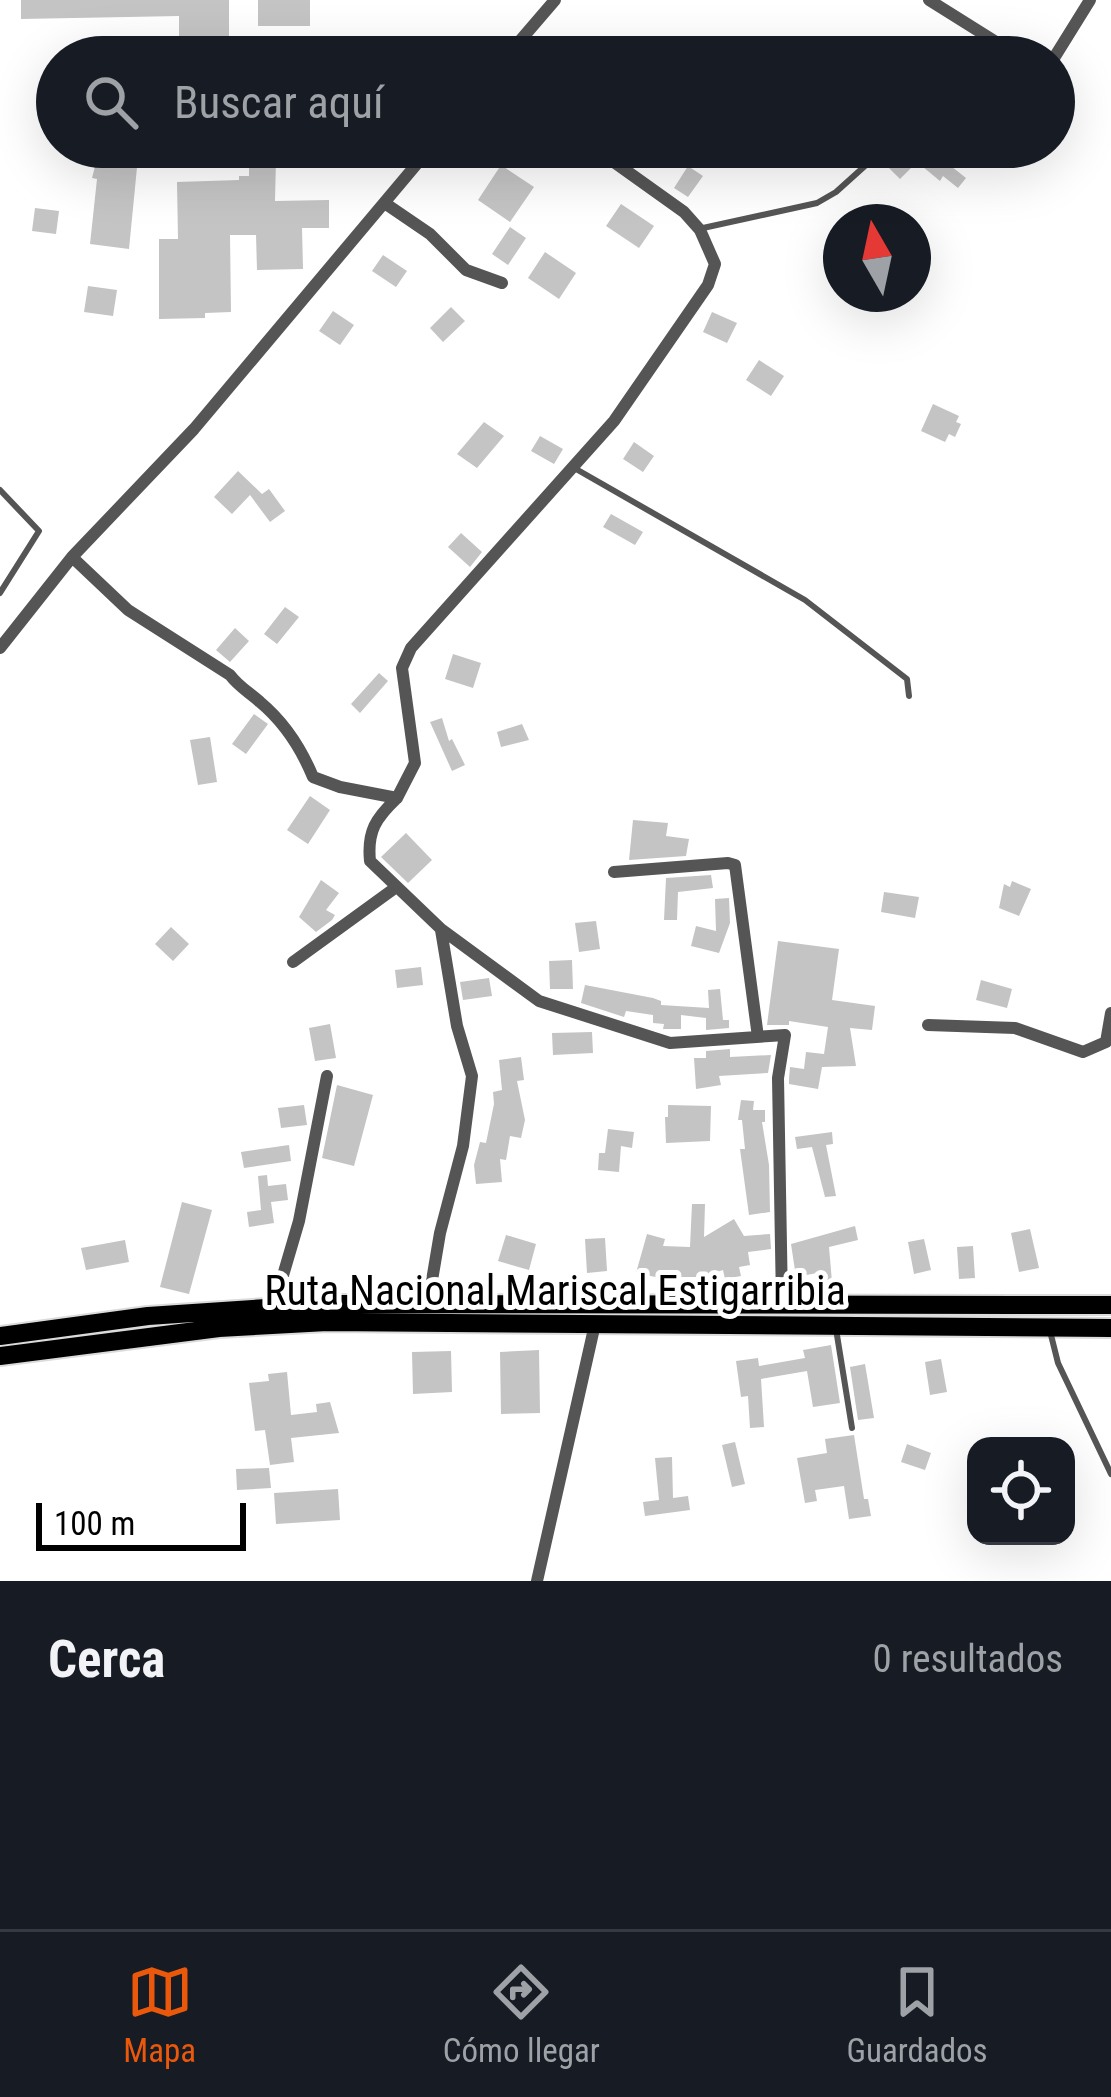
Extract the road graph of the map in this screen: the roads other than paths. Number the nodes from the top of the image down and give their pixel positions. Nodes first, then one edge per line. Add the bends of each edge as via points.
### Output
1 (555, 0) edge
2 (929, 0) edge
3 (1090, 0) edge
4 (524, 36) edge
5 (986, 36) edge
6 (1068, 36) edge
7 (414, 168) edge
8 (622, 168) edge
9 (863, 168) edge
10 (386, 204) junction
11 (700, 230) junction
12 (502, 283) dead end
13 (573, 467) junction
14 (0, 490) edge
15 (72, 557) junction
16 (0, 593) edge
17 (0, 648) edge
18 (909, 696) dead end
19 (397, 797) junction
20 (614, 872) dead end
21 (394, 887) junction
22 (441, 928) junction
23 (293, 962) dead end
24 (1111, 1013) edge
25 (928, 1025) dead end
26 (758, 1037) junction
27 (327, 1076) dead end
28 (782, 1302) junction
29 (428, 1304) junction
30 (1111, 1305) edge
31 (274, 1306) junction
32 (595, 1324) junction
33 (836, 1326) junction
34 (1050, 1328) junction
35 (1111, 1328) edge
36 (0, 1336) edge
37 (0, 1356) edge
38 (853, 1428) dead end
39 (1111, 1474) edge
40 (537, 1581) edge

1 - 4 street
2 - 5 street
3 - 6 street
7 - 10 street
8 - 11 street
9 - 11 lane via 817,202
10 - 12 street via 466,270
10 - 15 street via 194,429
11 - 13 street via 715,264 708,285
13 - 18 lane via 805,600 907,679
13 - 19 street via 411,648 402,668 415,763
14 - 16 lane via 39,531
15 - 17 street
15 - 19 street via 128,610 230,675 300,746 313,777
19 - 21 street via 374,820 369,843 370,861
20 - 26 street via 736,866
21 - 22 street
21 - 23 street
22 - 26 street via 539,1000 602,1023 670,1043
22 - 29 street via 472,1076
24 - 25 street via 1106,1042 1084,1052 1015,1028
26 - 28 street via 785,1035 777,1100
27 - 31 street
28 - 29 highway, Ruta Nacional Mariscal Estigarribia
28 - 30 highway, Ruta Nacional Mariscal Estigarribia
29 - 31 highway, Ruta Nacional Mariscal Estigarribia
31 - 36 highway, Ruta Nacional Mariscal Estigarribia
32 - 33 highway, Ruta Nacional Mariscal Estigarribia
32 - 37 highway, Ruta Nacional Mariscal Estigarribia via 273,1325
32 - 40 street
33 - 34 highway, Ruta Nacional Mariscal Estigarribia
33 - 38 lane
34 - 35 highway, Ruta Nacional Mariscal Estigarribia
34 - 39 lane via 1058,1363

